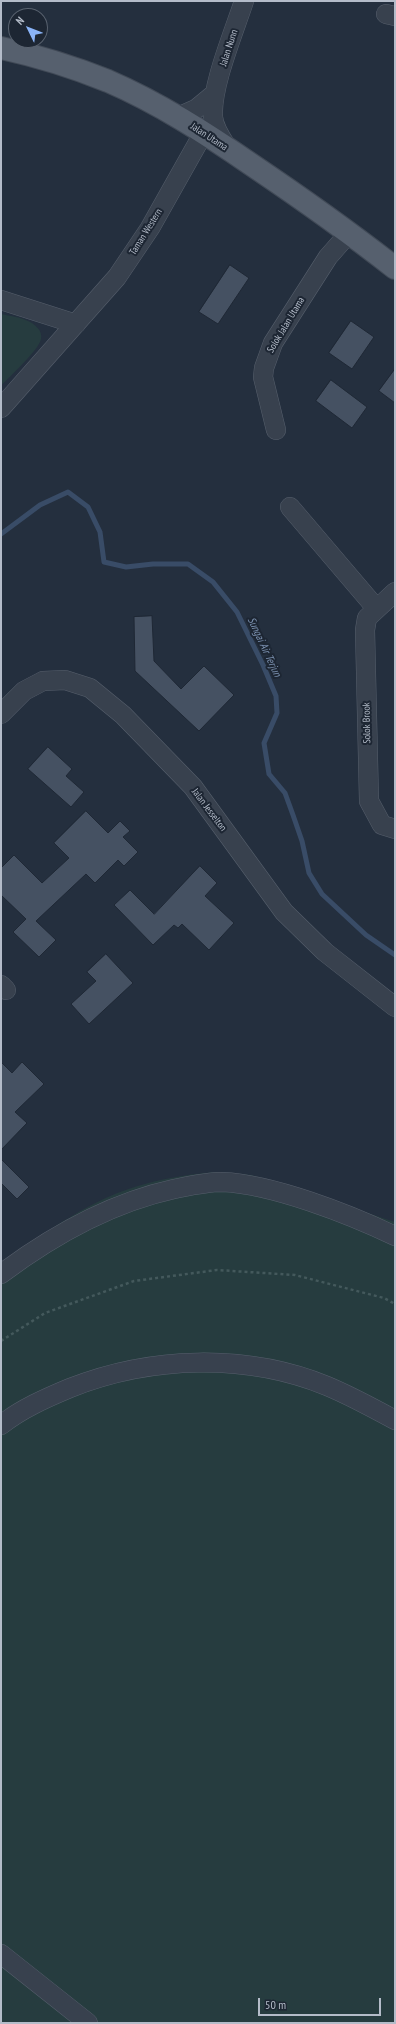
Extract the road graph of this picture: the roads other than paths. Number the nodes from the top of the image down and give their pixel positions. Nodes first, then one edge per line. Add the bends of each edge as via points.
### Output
1 (244, 1) edge
2 (1, 48) edge
3 (213, 95) junction
4 (178, 117) junction
5 (204, 132) junction
6 (228, 148) junction
7 (350, 232) junction
8 (395, 268) edge
9 (1, 300) edge
10 (76, 324) junction
11 (1, 408) edge
12 (276, 430) dead end
13 (290, 506) dead end
14 (395, 592) edge
15 (376, 608) junction
16 (1, 714) edge
17 (395, 829) edge
18 (395, 1007) edge
19 (395, 1236) edge
20 (1, 1274) edge
21 (395, 1420) edge
22 (1, 1425) edge
23 (1, 1954) edge
24 (88, 2023) edge

1 - 3 street, Jalan Nunn
2 - 4 main road, Jalan Utama via 46,59 109,82
3 - 4 street via 196,109
3 - 6 street, Jalan Nunn via 213,118 217,133
4 - 5 main road, Jalan Utama
5 - 6 main road, Jalan Utama
5 - 10 street, Taman Western via 138,246 117,277
6 - 7 main road, Jalan Utama
7 - 8 main road, Jalan Utama
7 - 12 street, Solok Jalan Utama via 328,258 267,356 263,377
9 - 10 street
10 - 11 street, Taman Western
13 - 15 street
14 - 15 street, Solok Brook
15 - 17 street, Solok Brook via 367,618 365,630 369,801 382,825
16 - 18 street, Jalan Jesselton via 24,691 43,681 65,680 90,688 123,715 193,787 284,912 325,952
19 - 20 street via 292,1196 221,1182 195,1185 129,1202 91,1217 55,1237
21 - 22 street via 327,1386 283,1372 221,1363 181,1363 142,1367 92,1380 42,1400
23 - 24 street

